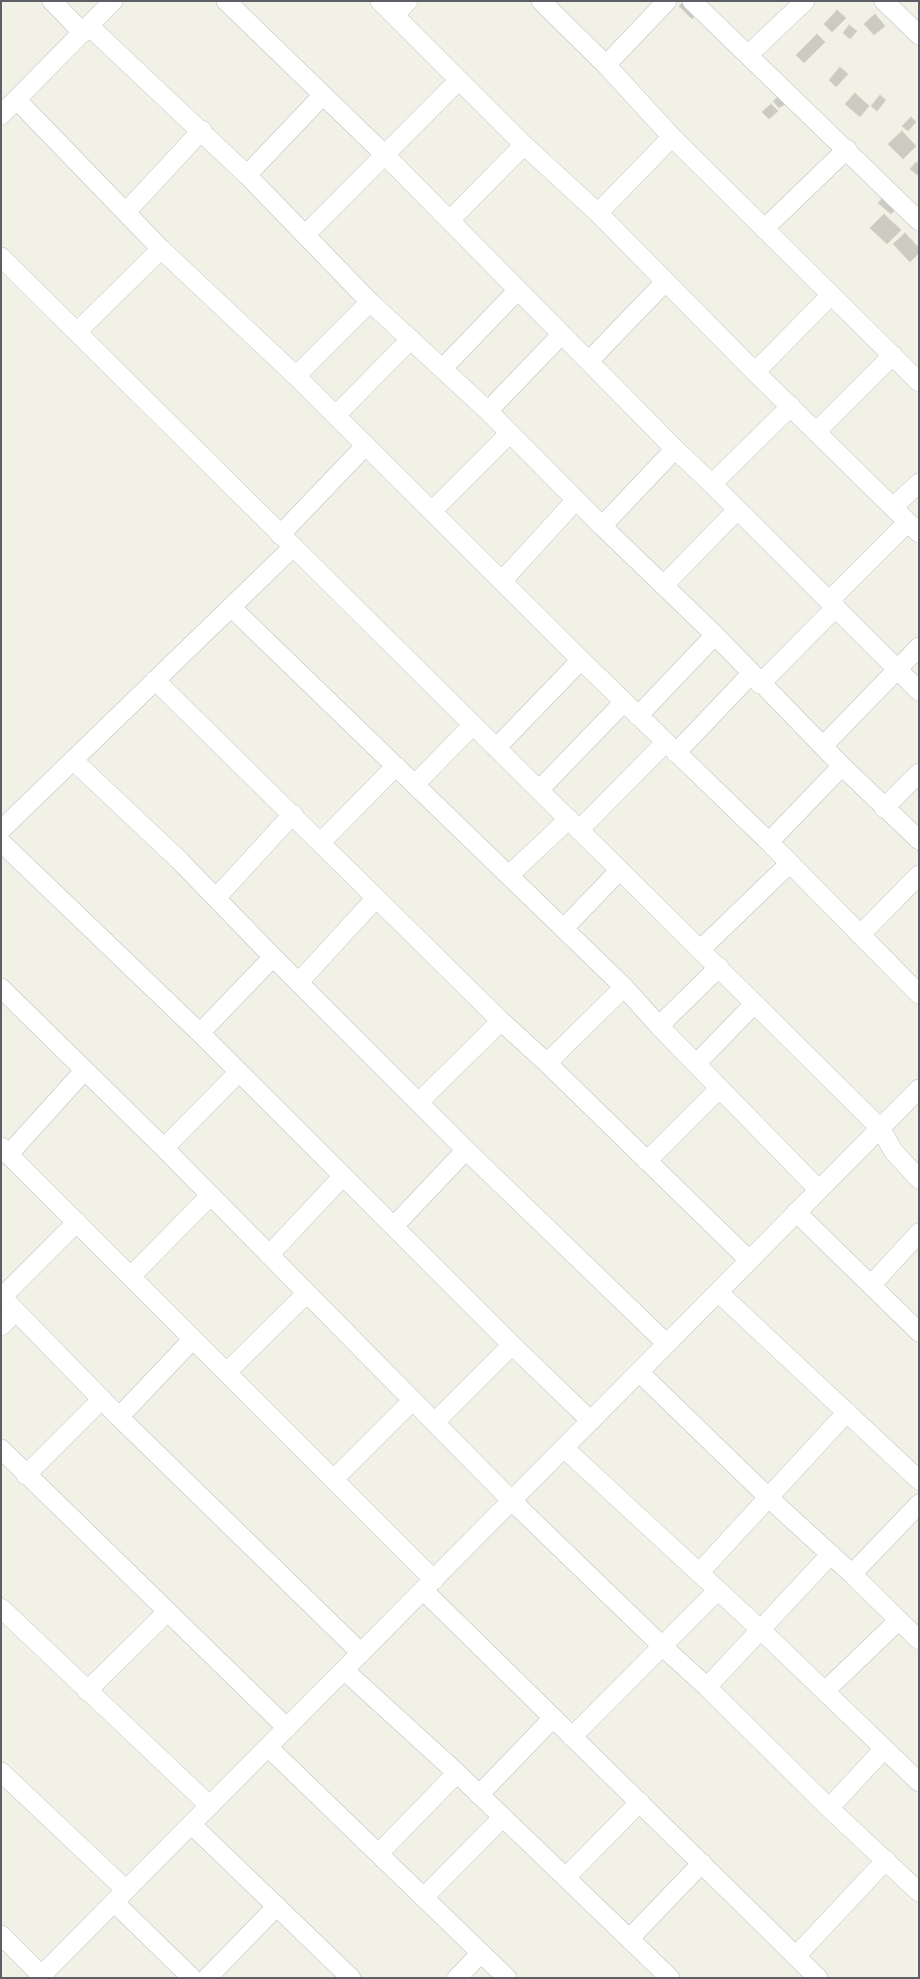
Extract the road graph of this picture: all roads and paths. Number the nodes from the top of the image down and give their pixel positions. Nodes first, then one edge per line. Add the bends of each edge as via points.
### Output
1 (52, 1) edge
2 (113, 1) edge
3 (380, 1) edge
4 (408, 1) edge
5 (541, 1) edge
6 (667, 1) edge
7 (692, 1) edge
8 (805, 1) edge
9 (884, 1) edge
10 (237, 5) edge
11 (394, 15) junction
12 (86, 29) junction
13 (919, 35) edge
14 (748, 55) junction
15 (606, 65) junction
16 (459, 80) junction
17 (323, 95) junction
18 (6, 109) edge
19 (202, 130) junction
20 (672, 137) junction
21 (524, 145) junction
22 (847, 149) junction
23 (385, 155) junction
24 (247, 175) junction
25 (126, 212) junction
26 (598, 213) junction
27 (450, 220) junction
28 (919, 221) edge
29 (764, 229) junction
30 (305, 235) junction
31 (161, 249) junction
32 (1, 257) edge
33 (665, 282) junction
34 (517, 291) junction
35 (831, 295) junction
36 (370, 302) junction
37 (77, 332) junction
38 (562, 334) junction
39 (411, 339) junction
40 (893, 355) junction
41 (589, 361) junction
42 (442, 368) junction
43 (755, 372) junction
44 (296, 376) junction
45 (919, 382) edge
46 (791, 406) junction
47 (488, 411) junction
48 (336, 415) junction
49 (816, 432) junction
50 (509, 434) junction
51 (366, 445) junction
52 (675, 450) junction
53 (919, 483) edge
54 (712, 484) junction
55 (576, 500) junction
56 (893, 507) junction
57 (737, 510) junction
58 (432, 511) junction
59 (602, 526) junction
60 (914, 528) edge
61 (287, 541) junction
62 (502, 581) junction
63 (664, 585) junction
64 (833, 604) junction
65 (232, 608) junction
66 (715, 635) junction
67 (919, 647) edge
68 (580, 660) junction
69 (897, 668) junction
70 (756, 679) junction
71 (155, 680) junction
72 (919, 691) edge
73 (624, 702) junction
74 (638, 716) junction
75 (473, 725) junction
76 (823, 746) junction
77 (496, 748) junction
78 (671, 748) junction
79 (73, 760) junction
80 (396, 766) junction
81 (842, 766) junction
82 (919, 773) edge
83 (415, 784) junction
84 (539, 790) junction
85 (884, 808) junction
86 (292, 814) junction
87 (574, 824) junction
88 (1, 830) edge
89 (919, 840) edge
90 (1, 842) edge
91 (321, 842) junction
92 (769, 842) junction
93 (789, 864) junction
94 (620, 870) junction
95 (509, 875) junction
96 (919, 875) edge
97 (216, 898) junction
98 (376, 898) junction
99 (564, 928) junction
100 (860, 935) junction
101 (701, 949) junction
102 (273, 957) junction
103 (719, 967) junction
104 (298, 982) junction
105 (624, 987) junction
106 (1, 988) edge
107 (919, 994) edge
108 (754, 1004) junction
109 (501, 1021) junction
110 (659, 1026) junction
111 (200, 1033) junction
112 (547, 1063) junction
113 (696, 1064) junction
114 (84, 1071) junction
115 (238, 1072) junction
116 (720, 1088) junction
117 (919, 1089) edge
118 (419, 1102) junction
119 (880, 1128) junction
120 (164, 1148) junction
121 (5, 1150) edge
122 (466, 1150) junction
123 (647, 1161) junction
124 (343, 1176) junction
125 (919, 1179) edge
126 (819, 1190) junction
127 (210, 1196) junction
128 (796, 1212) junction
129 (77, 1222) junction
130 (394, 1226) junction
131 (919, 1233) edge
132 (269, 1255) junction
133 (749, 1260) junction
134 (131, 1276) junction
135 (871, 1285) junction
136 (718, 1292) junction
137 (306, 1294) junction
138 (2, 1296) edge
139 (15, 1312) junction
140 (1, 1326) edge
141 (919, 1332) edge
142 (193, 1339) junction
143 (667, 1344) junction
144 (512, 1345) junction
145 (227, 1372) junction
146 (639, 1372) junction
147 (102, 1399) junction
148 (412, 1401) junction
149 (847, 1412) junction
150 (119, 1417) junction
151 (591, 1421) junction
152 (435, 1422) junction
153 (564, 1448) junction
154 (1, 1449) edge
155 (917, 1473) edge
156 (26, 1475) junction
157 (334, 1479) junction
158 (769, 1498) junction
159 (512, 1501) junction
160 (919, 1504) edge
161 (830, 1554) junction
162 (699, 1573) junction
163 (852, 1574) junction
164 (428, 1585) junction
165 (717, 1590) junction
166 (1, 1608) edge
167 (167, 1612) junction
168 (899, 1620) junction
169 (761, 1630) junction
170 (919, 1640) edge
171 (662, 1646) junction
172 (360, 1653) junction
173 (344, 1670) junction
174 (707, 1687) junction
175 (87, 1690) junction
176 (824, 1691) junction
177 (552, 1720) junction
178 (287, 1728) junction
179 (572, 1737) junction
180 (268, 1747) junction
181 (884, 1749) junction
182 (1, 1772) edge
183 (457, 1773) junction
184 (919, 1782) edge
185 (479, 1795) junction
186 (640, 1802) junction
187 (210, 1806) junction
188 (829, 1808) junction
189 (502, 1818) junction
190 (191, 1824) junction
191 (379, 1853) junction
192 (886, 1860) junction
193 (702, 1863) junction
194 (566, 1877) junction
195 (917, 1884) edge
196 (120, 1896) junction
197 (424, 1898) junction
198 (277, 1906) junction
199 (1, 1935) edge
200 (630, 1938) junction
201 (481, 1953) junction
202 (796, 1956) junction
203 (346, 1976) edge
204 (42, 1977) edge
205 (192, 1978) edge
206 (207, 1978) edge
207 (457, 1978) edge
208 (507, 1978) edge
209 (670, 1978) edge
210 (818, 1978) edge

1 - 12 street
2 - 12 street
3 - 11 street
4 - 11 street
5 - 15 street
6 - 15 street
7 - 14 street
8 - 14 street
9 - 13 street
10 - 17 street
11 - 16 street
12 - 18 street
12 - 19 street
14 - 22 street
15 - 20 street
16 - 21 street
16 - 23 street
17 - 23 street
17 - 24 street
18 - 25 street
19 - 24 street
19 - 25 street
20 - 26 street
20 - 29 street
21 - 26 street
21 - 27 street
22 - 28 street
22 - 29 street
23 - 27 street
23 - 30 street
24 - 30 street
25 - 31 street
26 - 33 street
27 - 34 street
29 - 35 street
30 - 36 street
31 - 37 street
31 - 44 street
32 - 37 street
33 - 41 street
33 - 43 street
34 - 38 street
34 - 42 street
35 - 40 street
35 - 43 street
36 - 39 street
36 - 44 street
37 - 61 street
38 - 41 street
38 - 47 street
39 - 42 street
39 - 48 street
40 - 45 street
40 - 49 street
41 - 52 street
42 - 47 street
43 - 46 street
44 - 48 street
46 - 49 street
46 - 54 street
47 - 50 street
48 - 51 street
49 - 56 street
50 - 55 street
50 - 58 street
51 - 58 street
51 - 61 street
52 - 54 street
52 - 59 street
53 - 56 street
54 - 57 street
55 - 59 street
55 - 62 street
56 - 60 street
57 - 63 street
57 - 64 street
58 - 62 street
59 - 63 street
60 - 64 street
61 - 65 street
61 - 75 street
62 - 68 street
63 - 66 street
64 - 69 street
64 - 70 street
65 - 71 street
65 - 80 street
66 - 70 street
66 - 74 street
67 - 69 street
68 - 73 street
68 - 77 street
69 - 72 street
69 - 76 street
70 - 76 street
70 - 78 street
71 - 79 street
71 - 86 street
73 - 74 street
73 - 84 street
74 - 78 street
75 - 77 street
75 - 83 street
76 - 81 street
77 - 84 street
78 - 87 street
78 - 92 street
79 - 88 street
79 - 97 street
80 - 83 street
80 - 91 street
81 - 85 street
81 - 92 street
82 - 85 street
83 - 95 street
84 - 87 street
85 - 89 street
86 - 91 street
86 - 97 street
87 - 94 street
87 - 95 street
90 - 111 street
91 - 98 street
92 - 93 street
93 - 100 street
93 - 101 street
94 - 99 street
94 - 101 street
95 - 99 street
96 - 100 street
97 - 102 street
98 - 104 street
98 - 109 street
99 - 105 street
100 - 107 street
101 - 103 street
102 - 104 street
102 - 111 street
103 - 108 street
103 - 110 street
104 - 118 street
105 - 110 street
105 - 112 street
106 - 114 street
108 - 113 street
108 - 119 street
109 - 112 street
109 - 118 street
110 - 113 street
111 - 115 street
112 - 123 street
113 - 116 street
114 - 120 street
114 - 121 street
115 - 120 street
115 - 124 street
116 - 123 street
116 - 126 street
117 - 119 street
118 - 122 street
119 - 125 street via 894,1152
119 - 126 street
120 - 127 street
121 - 129 street
122 - 130 street
122 - 143 street
123 - 133 street
124 - 130 street
124 - 132 street
126 - 128 street
127 - 132 street
127 - 134 street
128 - 133 street
128 - 135 street
129 - 134 street
129 - 138 street
130 - 144 street
131 - 135 street
132 - 137 street
133 - 136 street
134 - 142 street
135 - 141 street
136 - 143 street
136 - 149 street
137 - 145 street
137 - 148 street
138 - 139 street
139 - 140 street
139 - 147 street
142 - 145 street
142 - 150 street
143 - 146 street
144 - 151 street
144 - 152 street
145 - 157 street
146 - 151 street
146 - 158 street
147 - 150 street
147 - 156 street
148 - 152 street
148 - 157 street
149 - 155 street
149 - 158 street
150 - 172 street
151 - 153 street
152 - 159 street
153 - 159 street
153 - 162 street
154 - 156 street
156 - 167 street
157 - 164 street
158 - 161 street
158 - 162 street
159 - 164 street
159 - 171 street
160 - 163 street
161 - 163 street
161 - 169 street
162 - 165 street
163 - 168 street
164 - 172 street
164 - 177 street
165 - 169 street
165 - 171 street
166 - 175 street
167 - 175 street
167 - 178 street
168 - 170 street
168 - 176 street
169 - 174 street
169 - 176 street
171 - 174 street
171 - 179 street
172 - 173 street
173 - 178 street
173 - 183 street
174 - 188 street
175 - 187 street
176 - 181 street
177 - 179 street
177 - 185 street
178 - 180 street
179 - 186 street
180 - 187 street
180 - 191 street
181 - 184 street
181 - 188 street
182 - 196 street
183 - 185 street
183 - 191 street
185 - 189 street
186 - 193 street
186 - 194 street
187 - 190 street
188 - 192 street
189 - 194 street
189 - 197 street
190 - 196 street
190 - 198 street
191 - 197 street
192 - 195 street
192 - 202 street
193 - 200 street
193 - 202 street
194 - 200 street
196 - 204 street
196 - 205 street
197 - 201 street
198 - 203 street
198 - 206 street
199 - 204 street
200 - 209 street
201 - 207 street
201 - 208 street
202 - 210 street

